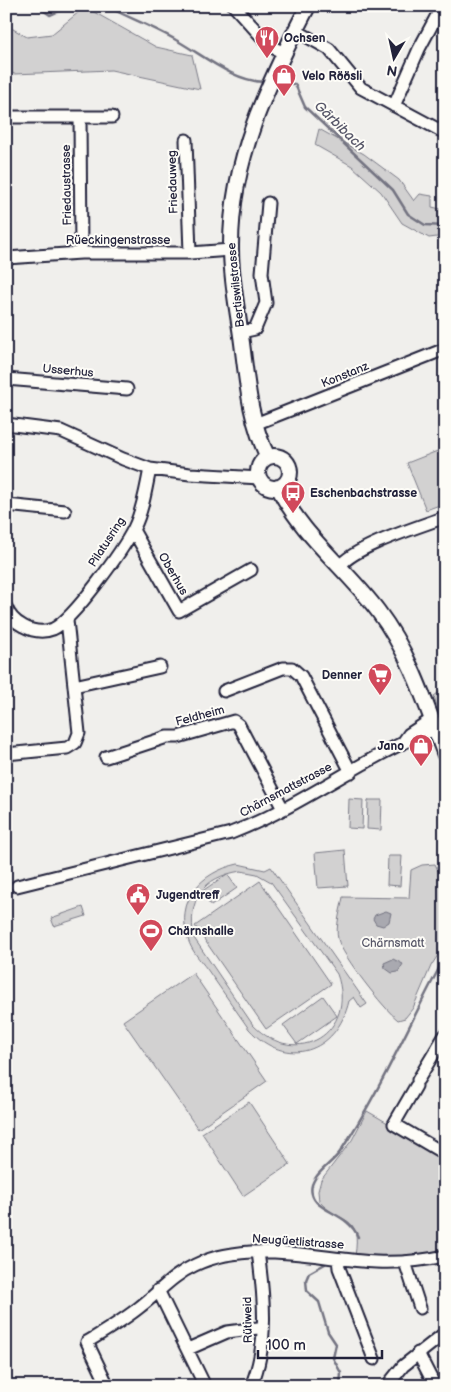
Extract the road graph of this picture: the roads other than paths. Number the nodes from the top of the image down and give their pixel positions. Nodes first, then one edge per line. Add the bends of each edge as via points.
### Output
1 (234, 6) edge
2 (308, 6) edge
3 (442, 6) edge
4 (295, 30) junction
5 (284, 53) junction
6 (394, 106) junction
7 (6, 117) edge
8 (80, 117) junction
9 (112, 117) dead end
10 (445, 133) edge
11 (186, 140) dead end
12 (268, 203) dead end
13 (231, 250) junction
14 (81, 253) junction
15 (190, 253) junction
16 (6, 258) edge
17 (241, 332) junction
18 (445, 349) edge
19 (6, 379) edge
20 (127, 389) dead end
21 (6, 424) edge
22 (255, 424) junction
23 (268, 457) junction
24 (150, 469) junction
25 (260, 478) junction
26 (278, 487) junction
27 (6, 505) edge
28 (64, 511) dead end
29 (445, 517) edge
30 (133, 530) junction
31 (340, 566) junction
32 (251, 570) dead end
33 (6, 607) edge
34 (66, 620) junction
35 (160, 668) dead end
36 (74, 686) junction
37 (224, 691) dead end
38 (433, 724) junction
39 (6, 754) edge
40 (445, 755) edge
41 (106, 757) dead end
42 (351, 772) junction
43 (283, 808) junction
44 (17, 886) dead end
45 (445, 1035) edge
46 (445, 1154) edge
47 (258, 1252) junction
48 (445, 1256) edge
49 (338, 1259) junction
50 (405, 1262) junction
51 (158, 1290) junction
52 (420, 1308) dead end
53 (258, 1328) dead end
54 (445, 1333) edge
55 (188, 1349) junction
56 (418, 1353) junction
57 (374, 1358) dead end
58 (108, 1386) edge
59 (205, 1386) edge
60 (251, 1386) edge
61 (387, 1386) edge
62 (435, 1386) edge

1 - 5 street via 270,46
2 - 4 main road, Bertiswilstrasse
3 - 6 street
4 - 5 main road, Bertiswilstrasse
4 - 6 street via 328,49 361,88
5 - 13 main road, Bertiswilstrasse via 258,111 239,171 233,203
6 - 10 street
7 - 8 street
8 - 9 street
8 - 14 street, Friedaustrasse
11 - 15 street, Friedauweg
12 - 17 street via 262,273 266,303 255,329
13 - 15 street, Rüeckingenstrasse
13 - 17 main road, Bertiswilstrasse
14 - 15 street, Rüeckingenstrasse
14 - 16 street, Rüeckingenstrasse
17 - 22 main road, Bertiswilstrasse
18 - 22 street, Konstanz
19 - 20 street, Usserhus
21 - 24 street via 75,435
22 - 23 main road, Bertiswilstrasse
23 - 25 main road via 260,466
23 - 26 main road via 281,458 290,467 288,480
24 - 25 street
24 - 30 street, Pilatusring
25 - 26 main road via 267,486
26 - 31 main road via 298,521
27 - 28 street
29 - 31 street via 359,550
30 - 32 street, Oberhus via 179,611
30 - 34 street, Pilatusring
31 - 38 main road via 394,636 416,674
33 - 34 street, Pilatusring via 17,623 30,630 42,632
34 - 36 street
35 - 36 street
36 - 39 street via 79,733 75,742 66,748
37 - 42 street, Feldheim via 283,668 294,670 301,676
38 - 40 main road
38 - 42 street, Chärnsmattstrasse via 409,734 403,743
41 - 43 street, Feldheim via 234,721 239,724
42 - 43 street, Chärnsmattstrasse
43 - 44 street, Chärnsmattstrasse via 231,833
45 - 46 street via 394,1124
47 - 49 street, Neugüetlistrasse
47 - 51 street, Neugüetlistrasse via 196,1264
47 - 60 street, Rütiweid via 263,1337 262,1354
48 - 50 street, Neugüetlistrasse
49 - 50 street, Neugüetlistrasse
49 - 57 street
50 - 52 street
51 - 55 street
51 - 58 street, Neugüetlistrasse via 139,1308 87,1342
53 - 55 street via 227,1332
54 - 56 street
55 - 59 street
56 - 61 street
56 - 62 street

